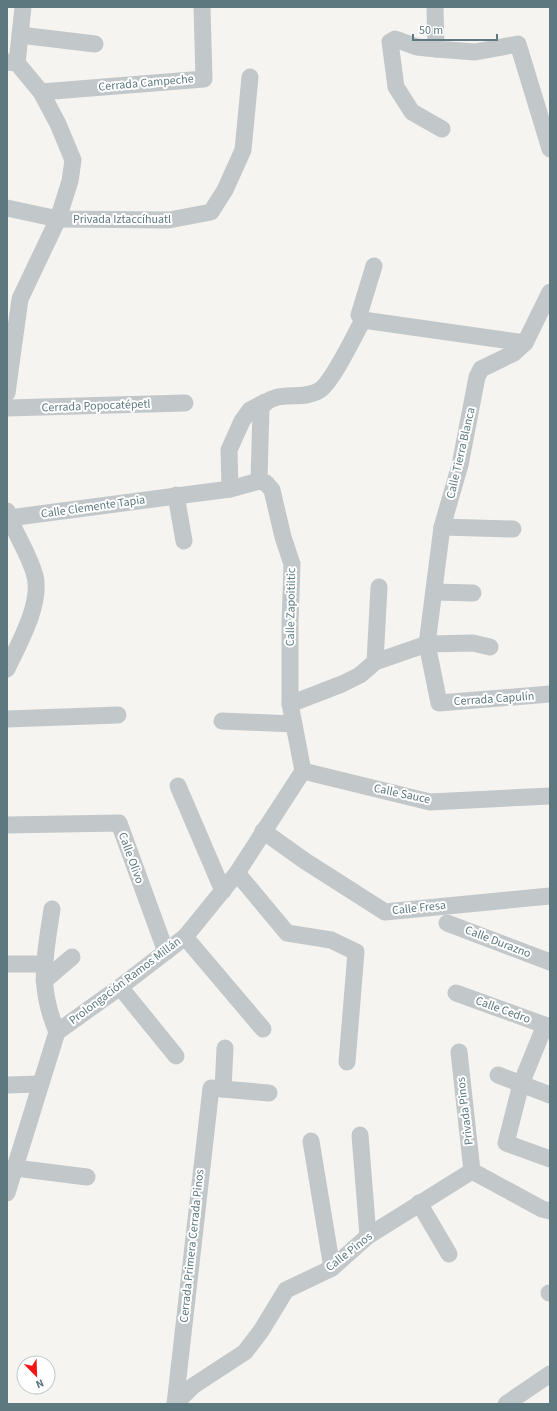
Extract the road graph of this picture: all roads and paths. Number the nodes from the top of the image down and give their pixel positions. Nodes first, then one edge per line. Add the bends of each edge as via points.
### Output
1 (23, 7) edge
2 (202, 7) edge
3 (435, 7) edge
4 (20, 34) junction
5 (94, 44) dead end
6 (436, 49) junction
7 (12, 63) edge
8 (250, 78) dead end
9 (41, 92) junction
10 (544, 105) edge
11 (442, 129) dead end
12 (550, 149) edge
13 (7, 208) edge
14 (58, 219) junction
15 (374, 266) dead end
16 (550, 292) edge
17 (363, 320) junction
18 (525, 343) junction
19 (7, 393) edge
20 (265, 402) junction
21 (185, 403) dead end
22 (7, 408) edge
23 (259, 481) junction
24 (230, 489) junction
25 (176, 495) junction
26 (8, 515) edge
27 (442, 527) junction
28 (513, 529) dead end
29 (184, 541) dead end
30 (379, 587) dead end
31 (434, 592) junction
32 (473, 593) dead end
33 (13, 643) edge
34 (427, 644) junction
35 (490, 647) dead end
36 (375, 662) junction
37 (7, 669) edge
38 (550, 694) edge
39 (439, 703) joint
40 (290, 704) junction
41 (118, 715) dead end
42 (7, 719) edge
43 (222, 721) dead end
44 (294, 724) junction
45 (303, 771) junction
46 (178, 786) dead end
47 (550, 796) edge
48 (7, 825) edge
49 (263, 830) junction
50 (237, 873) junction
51 (223, 892) junction
52 (550, 896) edge
53 (52, 909) dead end
54 (447, 923) dead end
55 (185, 937) junction
56 (166, 952) junction
57 (72, 957) dead end
58 (550, 962) edge
59 (7, 964) edge
60 (45, 964) junction
61 (44, 981) junction
62 (120, 987) junction
63 (456, 994) dead end
64 (547, 1026) edge
65 (262, 1029) dead end
66 (57, 1032) junction
67 (225, 1048) dead end
68 (459, 1052) dead end
69 (176, 1056) dead end
70 (348, 1062) dead end
71 (498, 1075) dead end
72 (40, 1084) junction
73 (522, 1084) junction
74 (7, 1085) edge
75 (217, 1088) junction
76 (269, 1093) dead end
77 (550, 1095) edge
78 (360, 1135) dead end
79 (311, 1141) dead end
80 (550, 1159) edge
81 (15, 1168) junction
82 (472, 1171) junction
83 (87, 1177) dead end
84 (7, 1193) edge
85 (419, 1203) junction
86 (550, 1211) edge
87 (368, 1236) junction
88 (449, 1254) dead end
89 (332, 1268) junction
90 (550, 1374) edge
91 (175, 1404) edge
92 (506, 1404) edge

1 - 4 street
2 - 9 street, Cerrada Campeche via 204,79
3 - 6 street
4 - 5 street
4 - 7 street
6 - 10 street via 475,52 518,44
6 - 11 street via 417,47 395,39 390,42 396,87 412,112
7 - 9 street
8 - 14 street, Privada Iztaccíhuatl via 243,150 225,190 211,212 169,220
9 - 14 street via 73,160 70,181
10 - 12 street
13 - 14 street
14 - 19 street via 20,299
15 - 17 street via 359,315
16 - 18 street, Calle Tierra Blanca
17 - 18 street
17 - 20 street via 326,385 309,394 273,398
18 - 27 street, Calle Tierra Blanca via 514,353 490,364 479,373 460,465
20 - 23 street via 261,408
20 - 24 street via 250,410 229,450
21 - 22 street, Cerrada Popocatépetl
23 - 24 street
23 - 40 street, Calle Zapoitiltic via 266,483 272,490 292,564
24 - 25 street, Calle Clemente Tapia
25 - 26 street, Calle Clemente Tapia
25 - 29 street
26 - 33 street via 35,577 36,594 32,611
27 - 28 street
27 - 31 street, Calle Tierra Blanca
30 - 36 street
31 - 32 street
31 - 34 street, Calle Tierra Blanca
33 - 37 street
34 - 35 street via 474,643
34 - 36 street
34 - 39 street, Calle Tierra Blanca
36 - 40 street via 360,675 342,684
38 - 39 street, Cerrada Capulín
40 - 44 street, Calle Zapoitiltic
41 - 42 street
43 - 44 street
44 - 45 street, Calle Zapoitiltic
45 - 47 street, Calle Sauce via 430,802
45 - 49 street, Prolongación Ramos Millán
46 - 51 street
48 - 56 street, Calle Olivo via 119,823
49 - 50 street, Prolongación Ramos Millán
49 - 52 street, Calle Fresa via 305,861 385,912
50 - 51 street, Prolongación Ramos Millán
50 - 70 street via 287,933 331,940 356,952
51 - 55 street, Prolongación Ramos Millán
53 - 60 street
54 - 58 street, Calle Durazno
55 - 56 street, Prolongación Ramos Millán
55 - 65 street
56 - 62 street, Prolongación Ramos Millán
57 - 61 street
59 - 60 street
60 - 61 street
61 - 66 street via 49,1012
62 - 66 street, Prolongación Ramos Millán
62 - 69 street
63 - 64 street, Calle Cedro
64 - 73 street
66 - 72 street, Prolongación Ramos Millán
67 - 75 street, Cerrada Primera Cerrada Pinos
68 - 82 street, Privada Pinos
71 - 73 street
72 - 74 street
72 - 81 street, Prolongación Ramos Millán
73 - 77 street
73 - 80 street via 506,1143
75 - 76 street
75 - 91 street, Cerrada Primera Cerrada Pinos
78 - 87 street
79 - 89 street
81 - 83 street
81 - 84 street, Prolongación Ramos Millán
82 - 85 street, Calle Pinos
82 - 86 street via 542,1210
85 - 87 street, Calle Pinos
85 - 88 street
87 - 89 street, Calle Pinos
89 - 91 street, Calle Pinos via 286,1290 245,1352 193,1386
90 - 92 street

